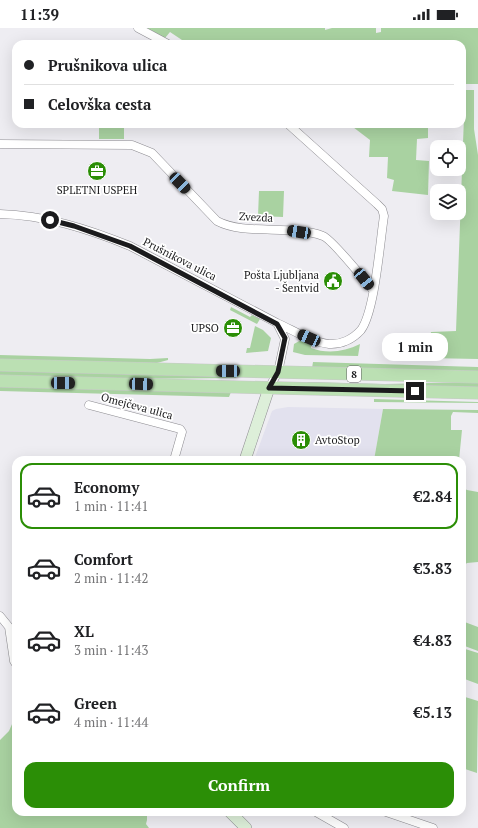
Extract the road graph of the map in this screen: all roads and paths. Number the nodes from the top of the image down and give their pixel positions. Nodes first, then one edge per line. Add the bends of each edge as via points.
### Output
1 (138, 28) edge
2 (160, 40) edge
3 (293, 128) edge
4 (0, 144) edge
5 (0, 214) edge
6 (373, 290) junction
7 (277, 324) junction
8 (0, 366) edge
9 (278, 372) junction
10 (478, 377) edge
11 (0, 381) edge
12 (269, 388) junction
13 (478, 393) edge
14 (89, 405) dead end
15 (175, 456) edge
16 (246, 456) edge
17 (0, 616) edge
18 (12, 650) edge
19 (234, 816) edge
20 (323, 816) edge
21 (398, 816) edge
22 (246, 828) edge
23 (344, 828) edge
24 (433, 828) edge

1 - 2 street
3 - 6 street via 382,209 384,216
4 - 6 street, Zvezda via 132,145 144,149 152,154 217,221 227,227 286,230 325,236
5 - 7 street, Prušnikova ulica via 37,217 115,240 232,298
6 - 7 street via 366,320 361,329 349,340 323,343
7 - 9 street via 285,338
8 - 9 main road, 8
9 - 10 main road, 8
9 - 12 street
11 - 12 main road, 8
12 - 13 main road, 8
12 - 16 street
14 - 15 street, Omejčeva ulica via 180,429 182,432
17 - 18 street via 8,627
19 - 22 street
20 - 23 street
21 - 24 street

